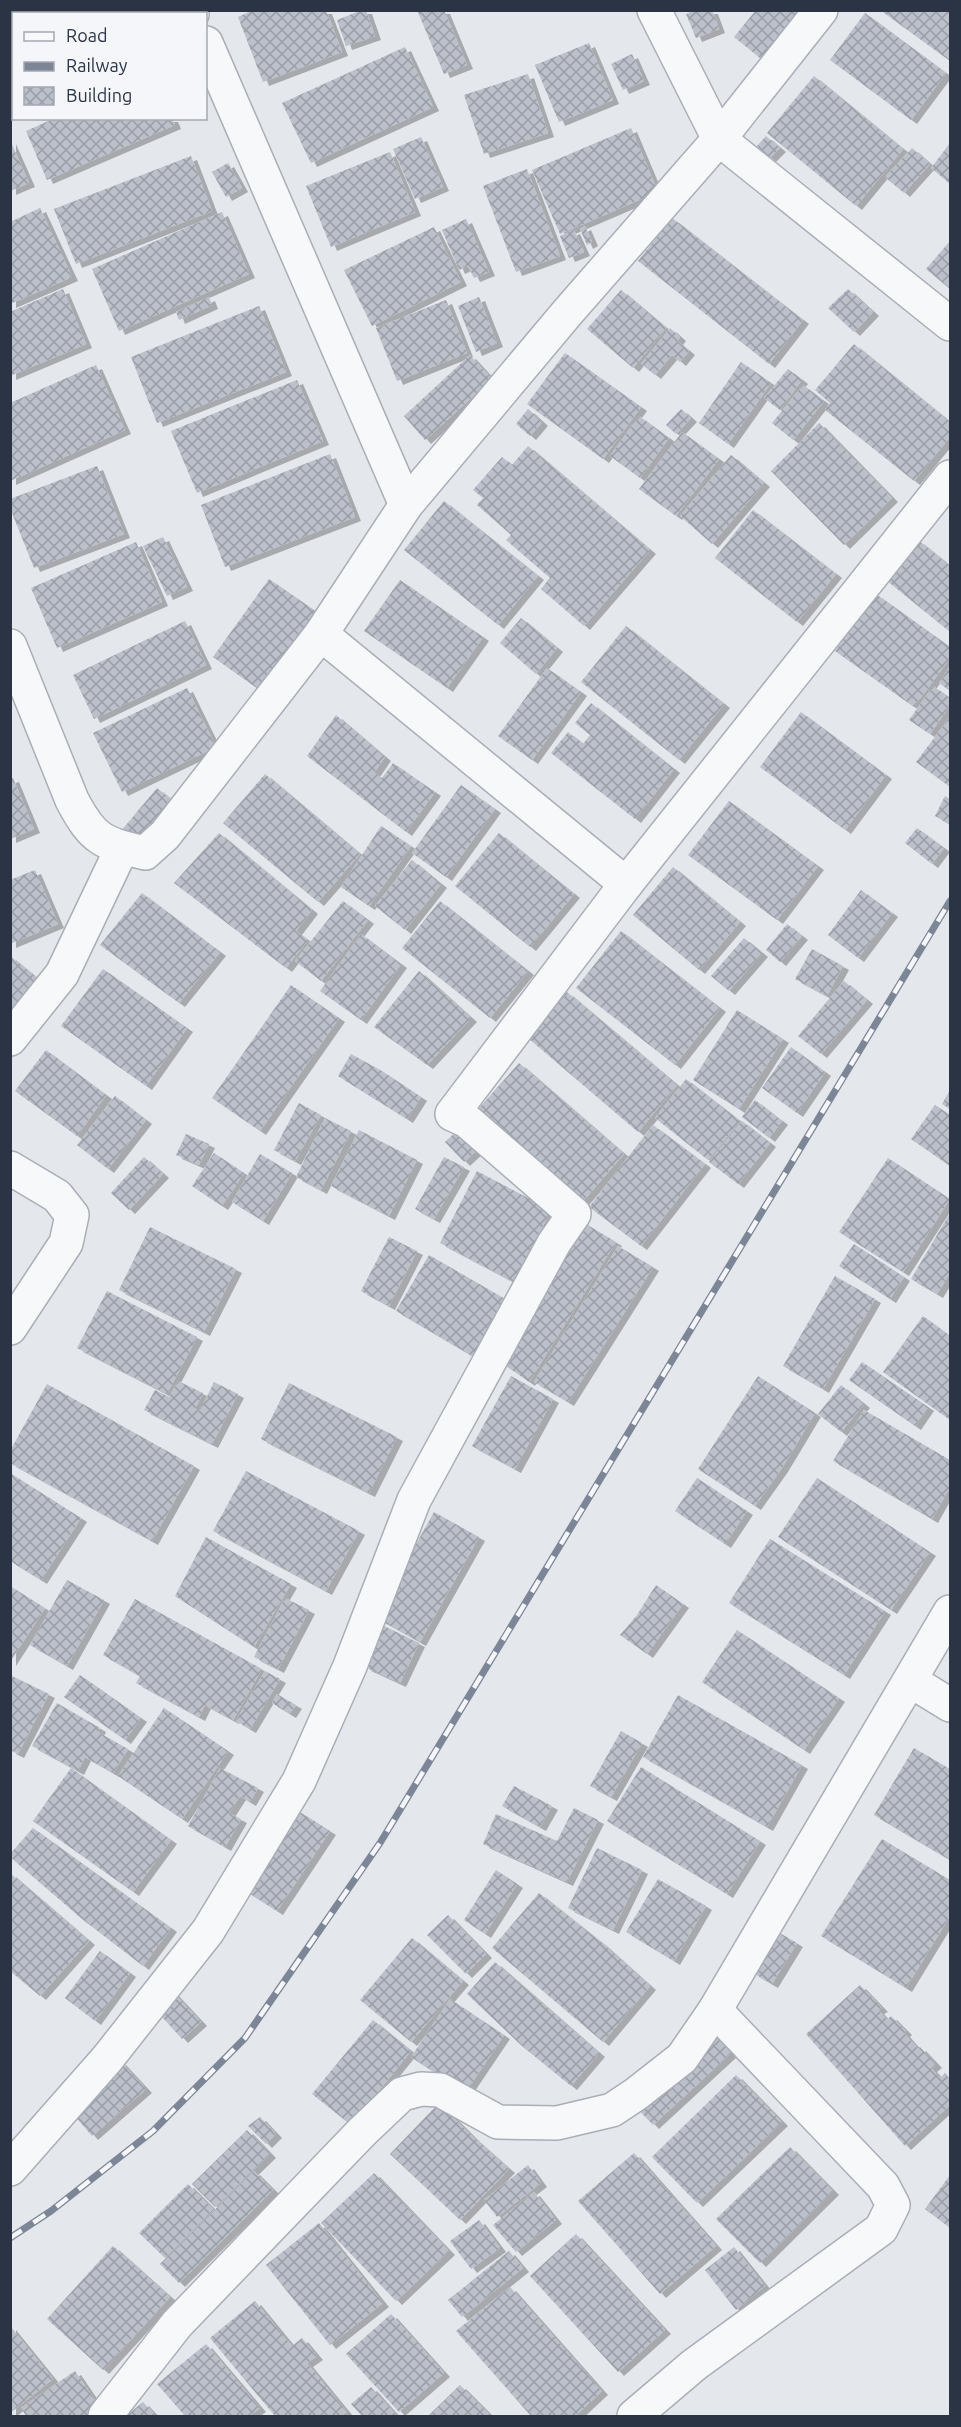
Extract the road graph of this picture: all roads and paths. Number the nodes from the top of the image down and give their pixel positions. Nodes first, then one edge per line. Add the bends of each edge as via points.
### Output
1 (654, 10) edge
2 (821, 10) edge
3 (207, 46) edge
4 (719, 139) junction
5 (951, 324) edge
6 (951, 477) edge
7 (406, 505) junction
8 (321, 634) junction
9 (10, 646) edge
10 (122, 848) junction
11 (626, 884) junction
12 (10, 1039) edge
13 (10, 1168) edge
14 (10, 1328) edge
15 (951, 1612) edge
16 (911, 1681) junction
17 (951, 1705) edge
18 (715, 2010) junction
19 (10, 2169) edge
20 (105, 2416) edge
21 (634, 2416) edge

1 - 4 street
2 - 4 street
3 - 7 street
4 - 5 street
4 - 7 street
6 - 11 street
7 - 8 street
8 - 10 street via 165,835 146,853
8 - 11 street
9 - 10 street via 80,816 98,839
10 - 12 street via 62,974
11 - 19 street via 452,1114 467,1121 574,1214 414,1500 350,1666 298,1781 208,1931 106,2059
13 - 14 street via 57,1196 72,1215 66,1243
15 - 16 street
16 - 17 street
16 - 18 street
18 - 20 street via 682,2058 612,2110 557,2122 498,2122 440,2090 402,2094 177,2324
18 - 21 street via 883,2186 893,2205 881,2229 694,2366

